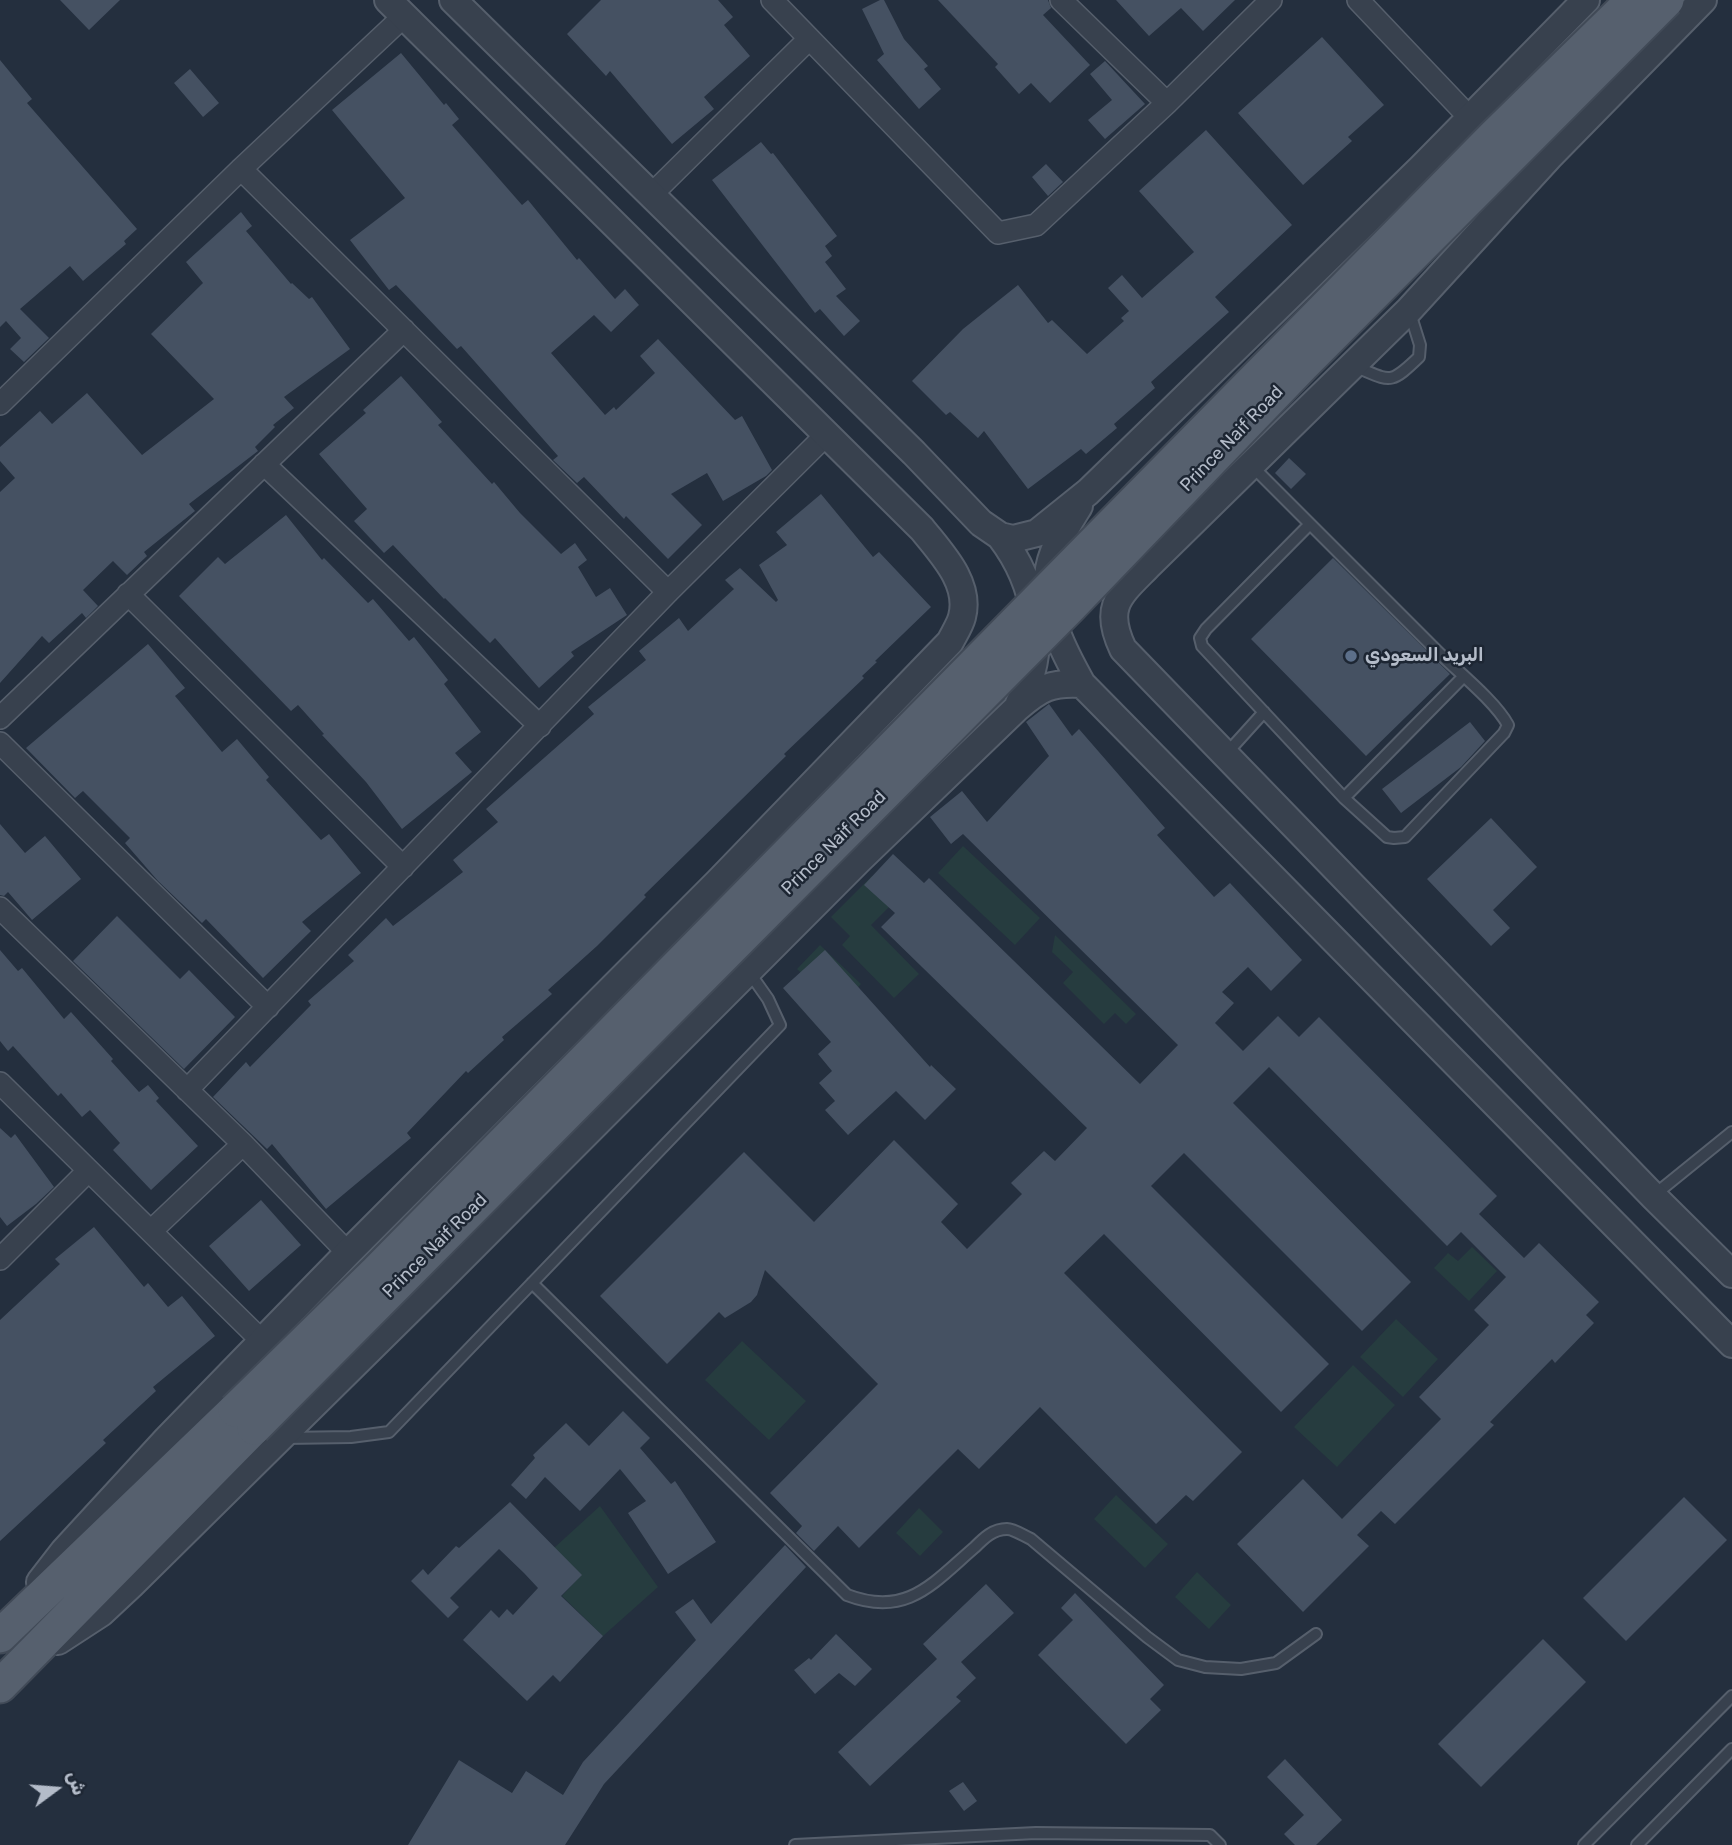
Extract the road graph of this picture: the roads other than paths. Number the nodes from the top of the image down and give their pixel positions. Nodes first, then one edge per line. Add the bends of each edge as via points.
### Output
1 (453, 0) edge
2 (772, 0) edge
3 (1061, 0) edge
4 (1271, 0) edge
5 (1358, 0) edge
6 (1586, 0) edge
7 (1633, 0) edge
8 (1667, 0) edge
9 (1703, 0) edge
10 (396, 8) edge
11 (808, 40) junction
12 (1167, 103) junction
13 (1470, 118) junction
14 (241, 169) junction
15 (651, 195) junction
16 (1409, 310) junction
17 (404, 330) junction
18 (1352, 365) junction
19 (4, 391) edge
20 (1161, 421) junction
21 (828, 433) junction
22 (264, 464) junction
23 (1251, 465) junction
24 (1088, 492) junction
25 (1216, 499) junction
26 (1310, 524) junction
27 (1000, 536) junction
28 (668, 592) junction
29 (128, 594) junction
30 (1463, 677) junction
31 (1082, 684) junction
32 (1017, 708) junction
33 (1264, 712) junction
34 (0, 718) edge
35 (540, 726) junction
36 (0, 743) edge
37 (842, 753) junction
38 (1225, 756) junction
39 (934, 787) junction
40 (1344, 798) junction
41 (403, 867) junction
42 (0, 908) edge
43 (749, 972) junction
44 (268, 1007) junction
45 (0, 1083) edge
46 (187, 1090) junction
47 (1732, 1132) edge
48 (243, 1144) junction
49 (88, 1171) junction
50 (1653, 1196) junction
51 (151, 1230) junction
52 (348, 1253) junction
53 (0, 1259) edge
54 (1732, 1274) edge
55 (532, 1283) junction
56 (262, 1342) junction
57 (1732, 1344) edge
58 (256, 1425) junction
59 (1315, 1634) dead end
60 (0, 1635) edge
61 (10, 1676) edge
62 (1732, 1696) edge
63 (1732, 1749) edge
64 (795, 1845) edge
65 (1220, 1845) edge
66 (1584, 1845) edge
67 (1637, 1845) edge

1 - 15 street
2 - 11 street
3 - 12 street
4 - 12 street
5 - 13 street
6 - 13 street
7 - 58 main road, Prince Naif Road, bridge via 395,1252
8 - 58 main road, Prince Naif Road, bridge
9 - 16 street via 1549,157
10 - 14 street
10 - 21 street
11 - 12 street via 998,233 1036,225
11 - 15 street
13 - 20 street
14 - 17 street
14 - 19 street
15 - 27 street via 981,523
16 - 18 street
16 - 18 lane via 1420,345 1419,357 1409,367 1386,379
17 - 22 street
17 - 28 street
18 - 23 street
20 - 24 street
20 - 25 street via 1124,483 1122,502 1127,515 1150,530
21 - 28 street
21 - 37 street via 922,529 959,580 964,600 950,642
22 - 29 street
22 - 35 street
23 - 25 street
23 - 26 lane
24 - 27 street via 1037,533 1013,539
24 - 31 street via 1058,543 1048,575 1052,616
25 - 38 street via 1121,594 1113,611 1115,633 1123,649
26 - 30 lane
26 - 33 lane via 1200,638 1202,646
27 - 32 street via 1017,560 1035,621 1036,658
28 - 35 street
29 - 34 street
29 - 41 street
30 - 40 lane
30 - 40 lane via 1508,725 1405,837 1387,837
31 - 32 street via 1051,685
31 - 57 street
32 - 39 street
33 - 38 lane
33 - 40 lane
35 - 41 street
36 - 44 street
37 - 39 street via 914,700 937,696 956,711 965,727 965,741
37 - 52 street
38 - 50 street
39 - 43 street
41 - 44 street
42 - 46 street
43 - 55 lane via 780,1025
43 - 58 street
44 - 46 street
45 - 49 street
46 - 48 street
47 - 50 lane
48 - 51 street
48 - 52 street
49 - 51 street
49 - 53 street
50 - 54 street
51 - 56 street
52 - 56 street
55 - 58 lane via 389,1432 351,1437
55 - 59 lane via 847,1595 882,1604 915,1595 992,1531 1009,1528 1031,1539 1178,1660 1241,1669 1276,1663
56 - 60 street via 64,1551
58 - 60 main road, Prince Naif Road
58 - 61 main road, Prince Naif Road
62 - 66 lane
63 - 67 lane
64 - 65 lane via 1049,1833 1210,1835

